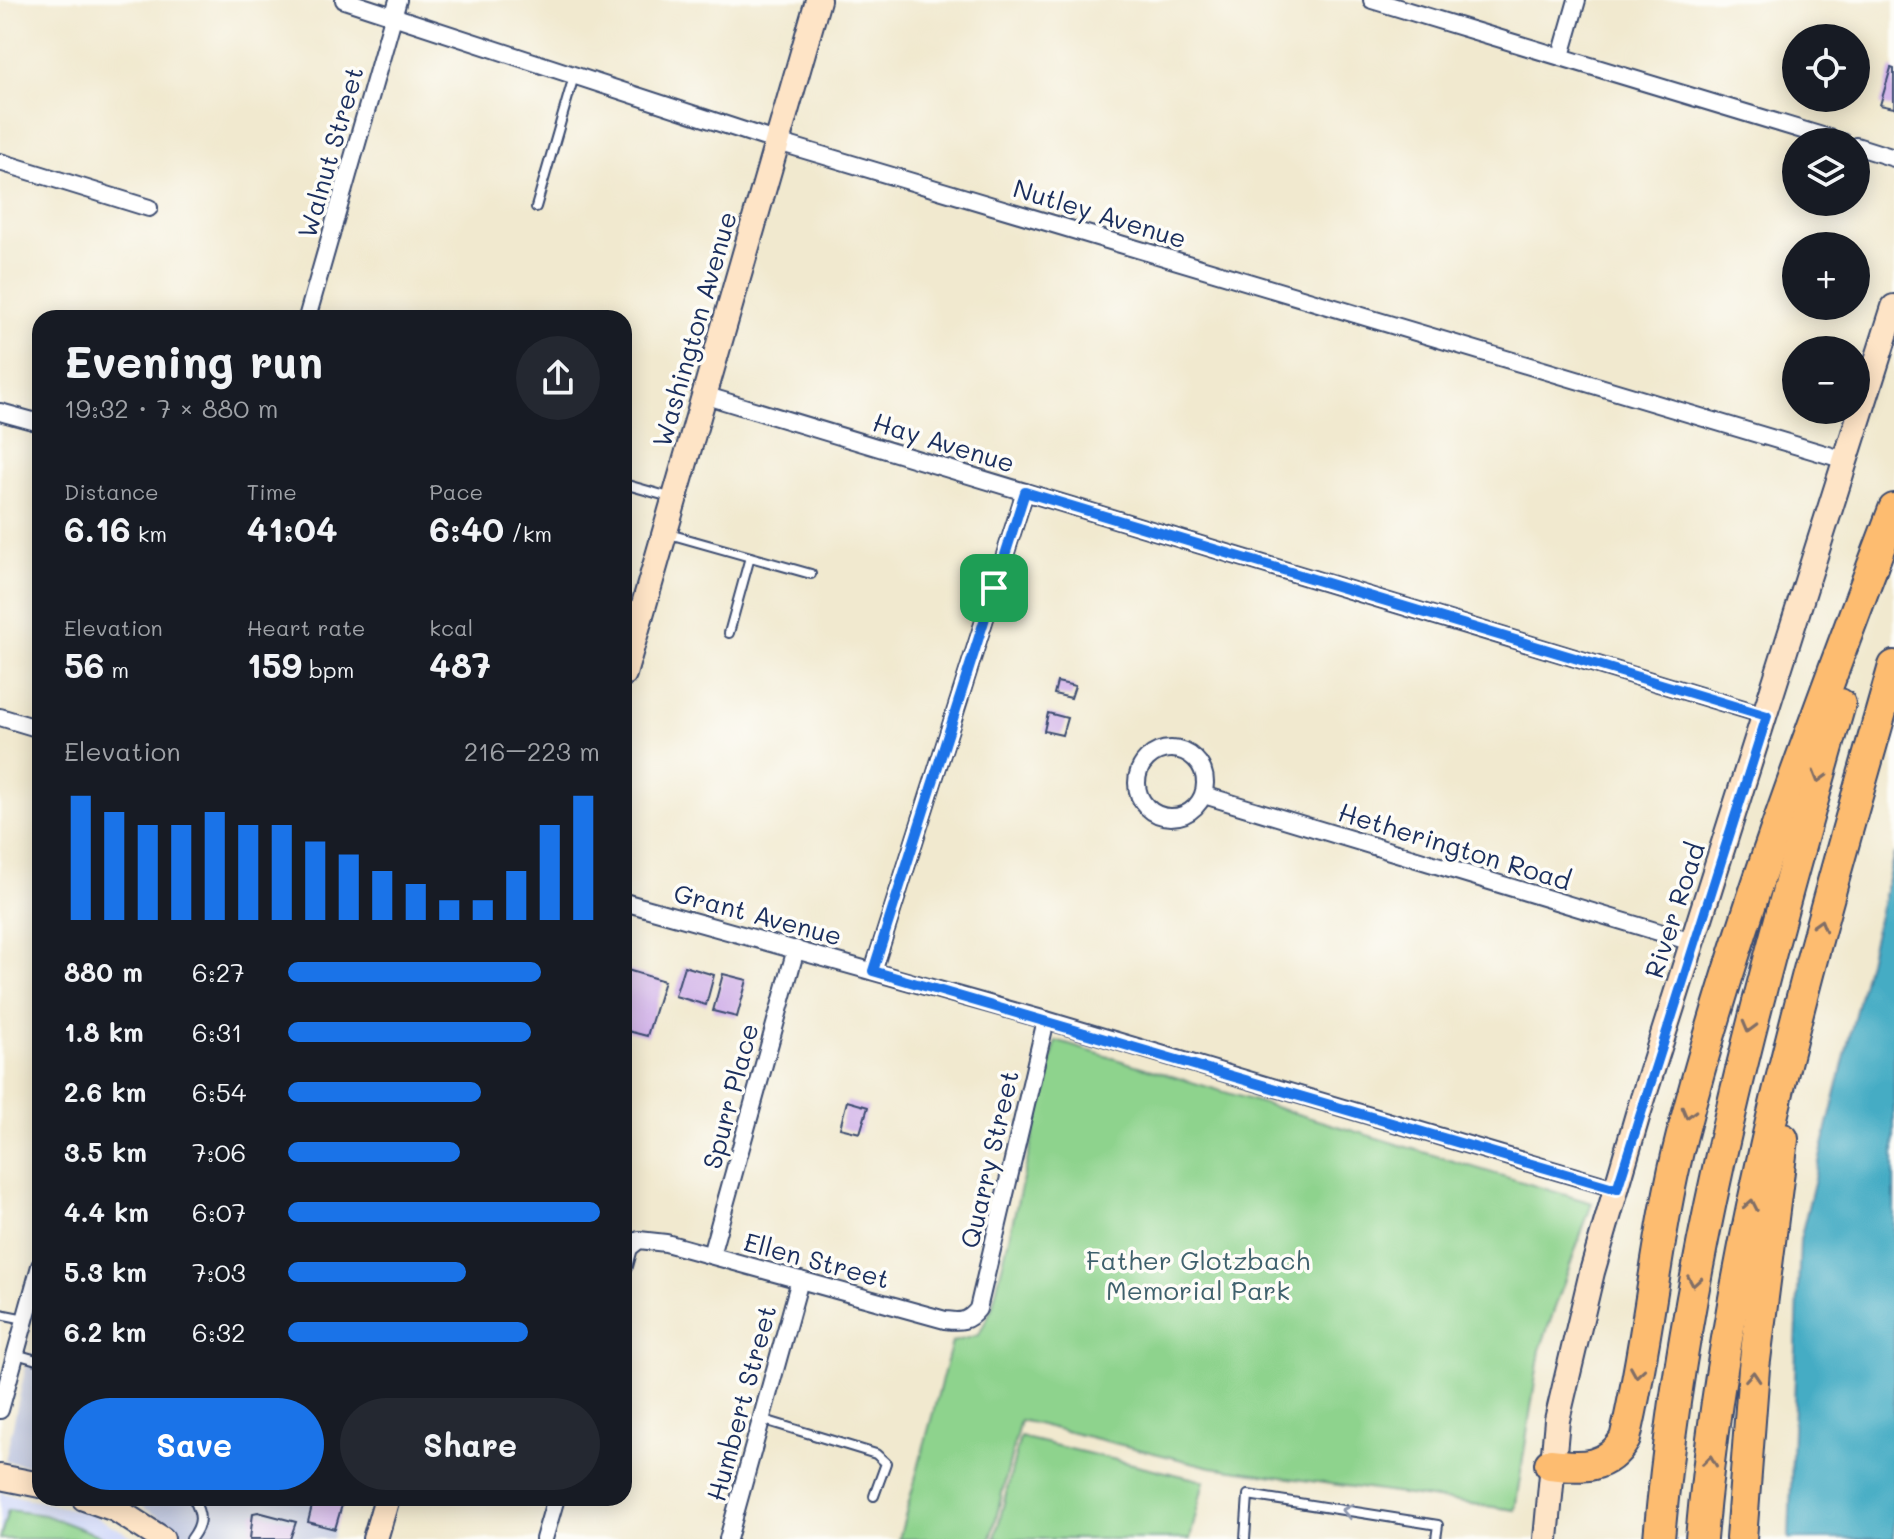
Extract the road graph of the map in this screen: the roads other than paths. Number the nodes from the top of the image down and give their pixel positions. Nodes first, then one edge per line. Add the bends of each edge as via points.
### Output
1 (344, 0) edge
2 (818, 0) edge
3 (1372, 0) edge
4 (1577, 0) edge
5 (396, 8) edge
6 (1561, 56) junction
7 (574, 75) junction
8 (1796, 128) edge
9 (778, 142) junction
10 (1870, 150) edge
11 (1894, 158) edge
12 (0, 162) edge
13 (536, 207) dead end
14 (149, 208) dead end
15 (1894, 307) edge
16 (309, 310) edge
17 (704, 395) junction
18 (0, 412) edge
19 (32, 421) edge
20 (1845, 460) junction
21 (632, 486) edge
22 (1025, 492) junction
23 (674, 498) junction
24 (1894, 511) edge
25 (664, 533) junction
26 (750, 557) junction
27 (811, 574) dead end
28 (632, 633) edge
29 (729, 633) dead end
30 (1894, 666) edge
31 (1767, 716) junction
32 (0, 717) edge
33 (32, 727) edge
34 (1204, 795) junction
35 (632, 904) edge
36 (1692, 942) junction
37 (796, 949) junction
38 (873, 971) junction
39 (1806, 976) junction
40 (1046, 1020) junction
41 (1617, 1189) junction
42 (632, 1246) edge
43 (711, 1255) junction
44 (800, 1280) junction
45 (32, 1294) edge
46 (978, 1309) joint
47 (0, 1314) edge
48 (25, 1319) junction
49 (32, 1362) edge
50 (9, 1363) edge
51 (0, 1410) edge
52 (761, 1419) junction
53 (1550, 1464) junction
54 (0, 1477) edge
55 (32, 1483) edge
56 (874, 1496) dead end
57 (107, 1506) edge
58 (197, 1506) edge
59 (385, 1506) edge
60 (554, 1506) edge
61 (162, 1539) edge
62 (191, 1539) edge
63 (375, 1539) edge
64 (544, 1539) edge
65 (728, 1539) edge
66 (1245, 1539) edge
67 (1436, 1539) edge
68 (1546, 1539) edge
69 (1659, 1539) edge
70 (1701, 1539) edge
71 (1741, 1539) edge

1 - 5 street, Nutley Avenue
2 - 9 street, Washington Avenue
3 - 6 street
4 - 6 street
5 - 7 street, Nutley Avenue
5 - 16 street, Walnut Street
6 - 8 street
7 - 9 street, Nutley Avenue
7 - 13 lane
9 - 17 street, Washington Avenue
9 - 20 street, Nutley Avenue
10 - 11 street
12 - 14 street
15 - 20 street, River Road
17 - 22 street, Hay Avenue
17 - 23 street, Washington Avenue
18 - 19 street
20 - 31 street, River Road
21 - 23 lane
22 - 31 street, Hay Avenue
22 - 38 street
23 - 25 street, Washington Avenue
24 -> 53 highway via 1818,708 1696,1082 1667,1196 1625,1439 1606,1461 1576,1467
24 -> 69 highway via 1766,965 1715,1172 1678,1385
25 - 26 lane
25 - 28 street, Washington Avenue
26 - 27 lane
26 - 29 lane
39 -> 30 highway
31 - 36 street, River Road
32 - 33 street
34 - 34 street via 1200,763 1175,748 1151,755 1137,776 1139,797 1157,815 1192,812
34 - 36 street, Hetherington Road
35 - 37 street, Grant Avenue
36 - 41 street, River Road
37 - 38 street, Grant Avenue
37 - 43 street, Spurr Place
38 - 40 street, Grant Avenue
70 -> 39 highway via 1742,1250
71 -> 39 highway via 1760,1311
40 - 41 street, Grant Avenue
40 - 46 street, Quarry Street
41 - 53 street, River Road via 1566,1373
42 - 43 street, Ellen Street via 639,1240
43 - 44 street, Ellen Street
44 - 46 street, Ellen Street via 945,1320 971,1318
44 - 52 street, Humbert Street
45 - 48 street
47 - 48 lane
48 - 50 street
49 - 50 lane
50 - 51 street
52 - 56 lane via 876,1454 886,1463
52 - 65 street, Humbert Street
53 - 68 street, River Road
54 - 55 street
57 - 61 street
58 - 62 lane via 200,1527
59 - 63 street
60 - 64 street
67 -> 66 lane via 1438,1525 1248,1495

